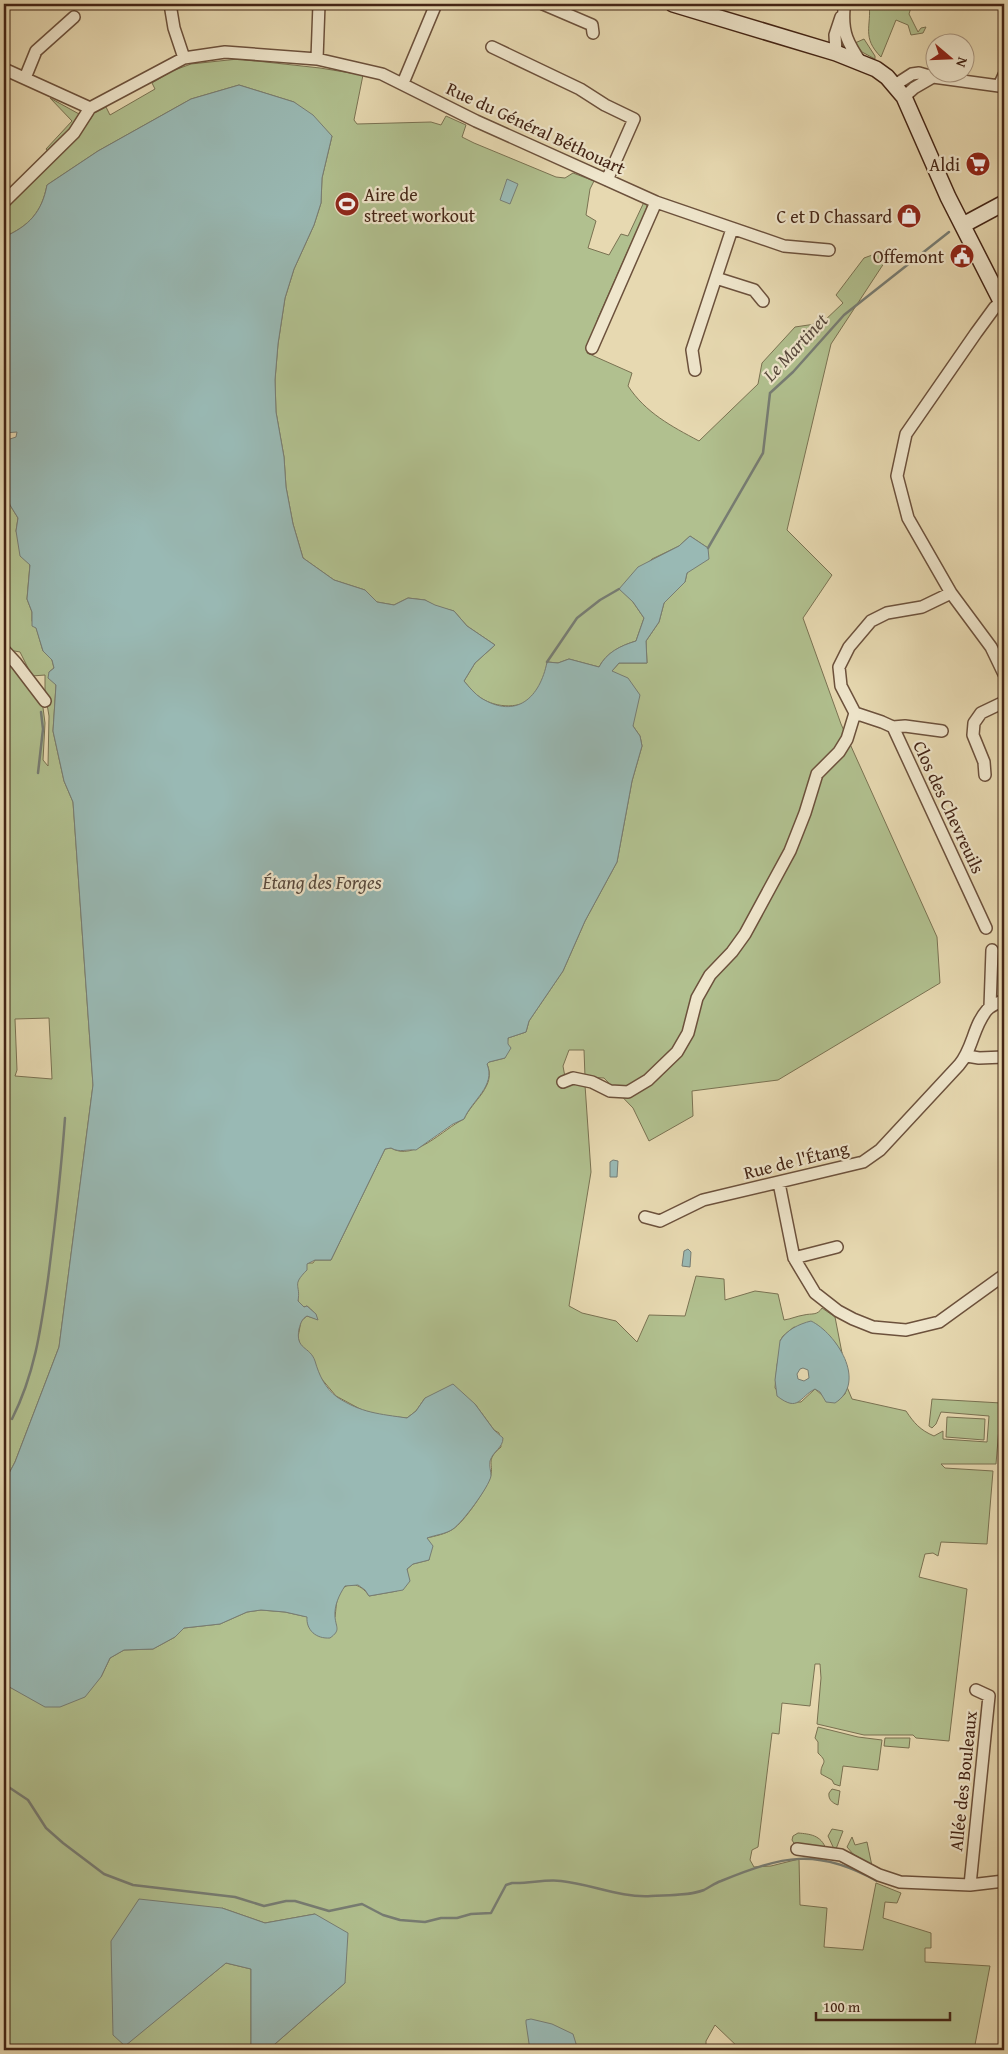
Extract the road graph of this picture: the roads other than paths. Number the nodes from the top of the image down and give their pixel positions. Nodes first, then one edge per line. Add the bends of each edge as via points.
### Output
1 (170, 4) edge
2 (319, 4) edge
3 (436, 4) edge
4 (543, 4) edge
5 (673, 4) edge
6 (846, 6) edge
7 (74, 17) dead end
8 (593, 33) dead end
9 (492, 47) dead end
10 (836, 54) junction
11 (184, 58) junction
12 (316, 58) junction
13 (861, 63) junction
14 (4, 69) edge
15 (1004, 75) edge
16 (25, 78) junction
17 (403, 83) junction
18 (1002, 89) edge
19 (900, 91) junction
20 (90, 108) junction
21 (607, 180) junction
22 (4, 202) edge
23 (656, 202) junction
24 (1004, 203) edge
25 (963, 225) junction
26 (732, 229) junction
27 (829, 250) dead end
28 (716, 278) junction
29 (763, 301) dead end
30 (1003, 305) edge
31 (592, 348) dead end
32 (695, 370) dead end
33 (951, 593) junction
34 (4, 650) edge
35 (1004, 674) edge
36 (44, 700) dead end
37 (1004, 702) edge
38 (855, 714) junction
39 (893, 727) junction
40 (942, 731) dead end
41 (985, 775) dead end
42 (986, 928) dead end
43 (992, 950) dead end
44 (1004, 1000) edge
45 (990, 1007) junction
46 (967, 1056) junction
47 (1004, 1057) edge
48 (568, 1080) dead end
49 (779, 1183) junction
50 (644, 1217) dead end
51 (837, 1247) dead end
52 (794, 1258) junction
53 (1004, 1275) edge
54 (976, 1690) dead end
55 (796, 1849) dead end
56 (1004, 1881) edge
57 (970, 1884) junction

1 - 11 street
2 - 12 street
3 - 17 street
4 - 8 street via 592,25
5 - 10 main road
6 - 10 street via 834,35
6 - 13 street via 843,22 846,38
7 - 16 street via 36,51
9 - 21 street via 634,119
10 - 13 main road
11 - 12 street, Rue du Général Béthouart via 225,52
11 - 20 street, Rue du Général Béthouart
12 - 17 street, Rue du Général Béthouart via 367,69
13 - 19 main road via 876,69
14 - 16 street
15 - 18 street
16 - 20 street
17 - 21 street, Rue du Général Béthouart via 447,107
18 - 19 street via 919,73 912,74
19 - 25 main road
20 - 22 street via 74,133
21 - 23 street, Rue du Général Béthouart
23 - 26 street, Rue du Général Béthouart
23 - 31 street
24 - 25 main road
25 - 30 main road
26 - 27 street, Rue du Général Béthouart via 784,246
26 - 28 street
28 - 29 street via 754,290
28 - 32 street via 692,350
30 - 33 street via 995,307 906,434 898,476 908,518
33 - 35 street via 991,647
33 - 38 street via 922,607 887,613 870,621 849,648 840,667 841,686
34 - 36 street
37 - 41 street via 981,713 974,723 973,735 984,762
38 - 39 street, Clos des Chevreuils
38 - 48 street via 839,752 817,774 790,851 746,934 710,975 697,998 688,1033 677,1052 648,1080 628,1092 610,1090 592,1082
39 - 40 street, Clos des Chevreuils
39 - 42 street, Clos des Chevreuils
43 - 45 street
44 - 45 street
45 - 46 street, Rue de l'Étang via 979,1022
46 - 47 street
46 - 49 street, Rue de l'Étang via 880,1150 863,1162
49 - 50 street, Rue de l'Étang via 703,1200 660,1221
49 - 52 street
51 - 52 street
52 - 53 street via 815,1294 838,1311 874,1327 906,1330 939,1322
54 - 57 street, Allée des Bouleaux via 989,1696
55 - 57 street via 841,1854 879,1875 900,1882
56 - 57 street

